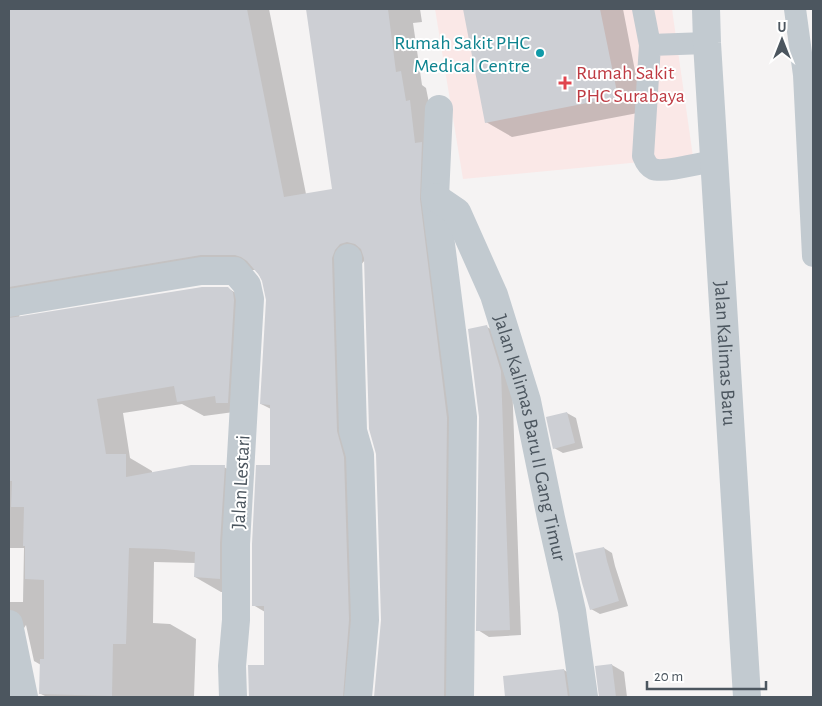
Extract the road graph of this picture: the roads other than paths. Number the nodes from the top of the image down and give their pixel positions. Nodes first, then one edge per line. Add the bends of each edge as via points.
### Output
1 (644, 9) edge
2 (706, 9) edge
3 (795, 9) edge
4 (707, 43) junction
5 (650, 45) junction
6 (439, 108) dead end
7 (714, 162) junction
8 (435, 197) junction
9 (813, 256) edge
10 (348, 258) dead end
11 (9, 303) edge
12 (9, 624) edge
13 (24, 697) edge
14 (233, 697) edge
15 (358, 697) edge
16 (460, 697) edge
17 (584, 697) edge
18 (747, 697) edge

1 - 5 lane
2 - 4 street, Jalan Kalimas Baru
3 - 9 lane via 804,75
4 - 5 lane
4 - 7 street, Jalan Kalimas Baru
5 - 7 lane via 643,156 647,164 662,170
6 - 8 street
7 - 18 street, Jalan Kalimas Baru
8 - 16 street via 463,417
8 - 17 street, Jalan Kalimas Baru II Gang Timur via 457,212 494,296 527,401 572,611
10 - 15 street via 353,432 360,455 365,620
11 - 14 street, Jalan Lestari via 201,271 235,271 247,285 250,299 236,544
12 - 13 street

